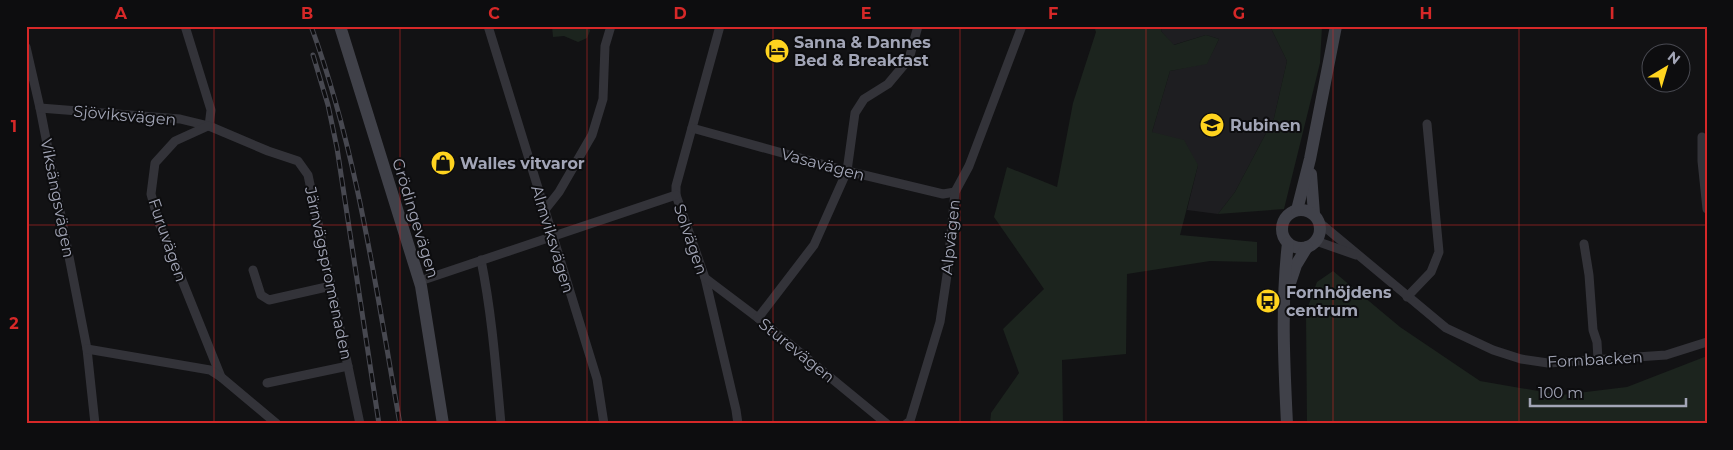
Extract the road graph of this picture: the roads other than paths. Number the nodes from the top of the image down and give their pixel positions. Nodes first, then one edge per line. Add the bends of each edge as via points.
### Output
1 (185, 26) edge
2 (340, 26) edge
3 (488, 26) edge
4 (611, 26) edge
5 (720, 26) edge
6 (918, 26) edge
7 (1022, 26) edge
8 (1336, 26) edge
9 (26, 47) edge
10 (40, 108) junction
11 (1427, 124) dead end
12 (209, 126) junction
13 (692, 128) junction
14 (1702, 137) dead end
15 (1310, 159) junction
16 (847, 171) junction
17 (955, 192) junction
18 (676, 195) junction
19 (1297, 210) junction
20 (1707, 210) edge
21 (544, 211) junction
22 (1317, 218) junction
23 (552, 236) junction
24 (1288, 243) junction
25 (1311, 244) junction
26 (1584, 244) dead end
27 (1363, 258) junction
28 (481, 260) junction
29 (253, 270) dead end
30 (705, 278) junction
31 (420, 281) junction
32 (331, 286) junction
33 (1285, 296) junction
34 (1407, 297) junction
35 (758, 318) junction
36 (1707, 342) edge
37 (87, 349) junction
38 (1598, 360) junction
39 (348, 366) junction
40 (221, 377) junction
41 (267, 383) dead end
42 (94, 424) edge
43 (277, 424) edge
44 (360, 424) edge
45 (443, 424) edge
46 (501, 424) edge
47 (604, 424) edge
48 (738, 424) edge
49 (887, 424) edge
50 (906, 424) edge
51 (1287, 424) edge

1 - 12 street via 210,110
2 - 31 street, Grödingevägen
3 - 21 street, Almviksvägen
4 - 21 street via 605,46 603,99 592,135 559,192
5 - 13 street, Solvägen
6 - 16 street via 909,59 888,84 864,99 855,113
7 - 17 street, Alpvägen via 969,166
8 - 15 street
9 - 10 street, Viksängsvägen
10 - 12 street, Sjöviksvägen via 180,119
10 - 37 street, Viksängsvägen
11 - 34 street via 1439,252 1431,272
12 - 32 street, Järnvägspromenaden via 298,161 308,175
12 - 40 street, Furuvägen via 175,141 155,163 151,194 159,223
13 - 16 street, Vasavägen
13 - 18 street, Solvägen
14 - 20 street
15 - 19 street
15 - 22 street
16 - 17 street, Vasavägen via 943,194
16 - 35 street via 814,245
17 - 50 street, Alpvägen via 940,322 910,421
18 - 23 street
18 - 30 street, Solvägen
19 - 22 street via 1303,209
19 - 24 street via 1287,216 1282,226
21 - 23 street, Almviksvägen
22 - 25 street via 1320,231
22 - 27 street, Fornbacken
23 - 28 street
23 - 47 street, Almviksvägen via 597,379
24 - 25 street via 1295,247
24 - 33 street
25 - 27 street, Fornbacken
25 - 33 street via 1296,265
26 - 38 street
27 - 34 street, Fornbacken
28 - 31 street
28 - 46 street via 492,329
29 - 32 street via 261,295 269,300
30 - 35 street, Sturevägen
30 - 48 street, Solvägen
31 - 45 street, Grödingevägen
32 - 39 street, Järnvägspromenaden
33 - 51 street
34 - 38 street, Fornbacken via 1446,328 1493,350 1548,363
35 - 49 street, Sturevägen
36 - 38 street, Fornbacken via 1666,355
37 - 40 street via 210,370
37 - 42 street, Viksängsvägen
39 - 41 street
39 - 44 street, Järnvägspromenaden
40 - 43 street

